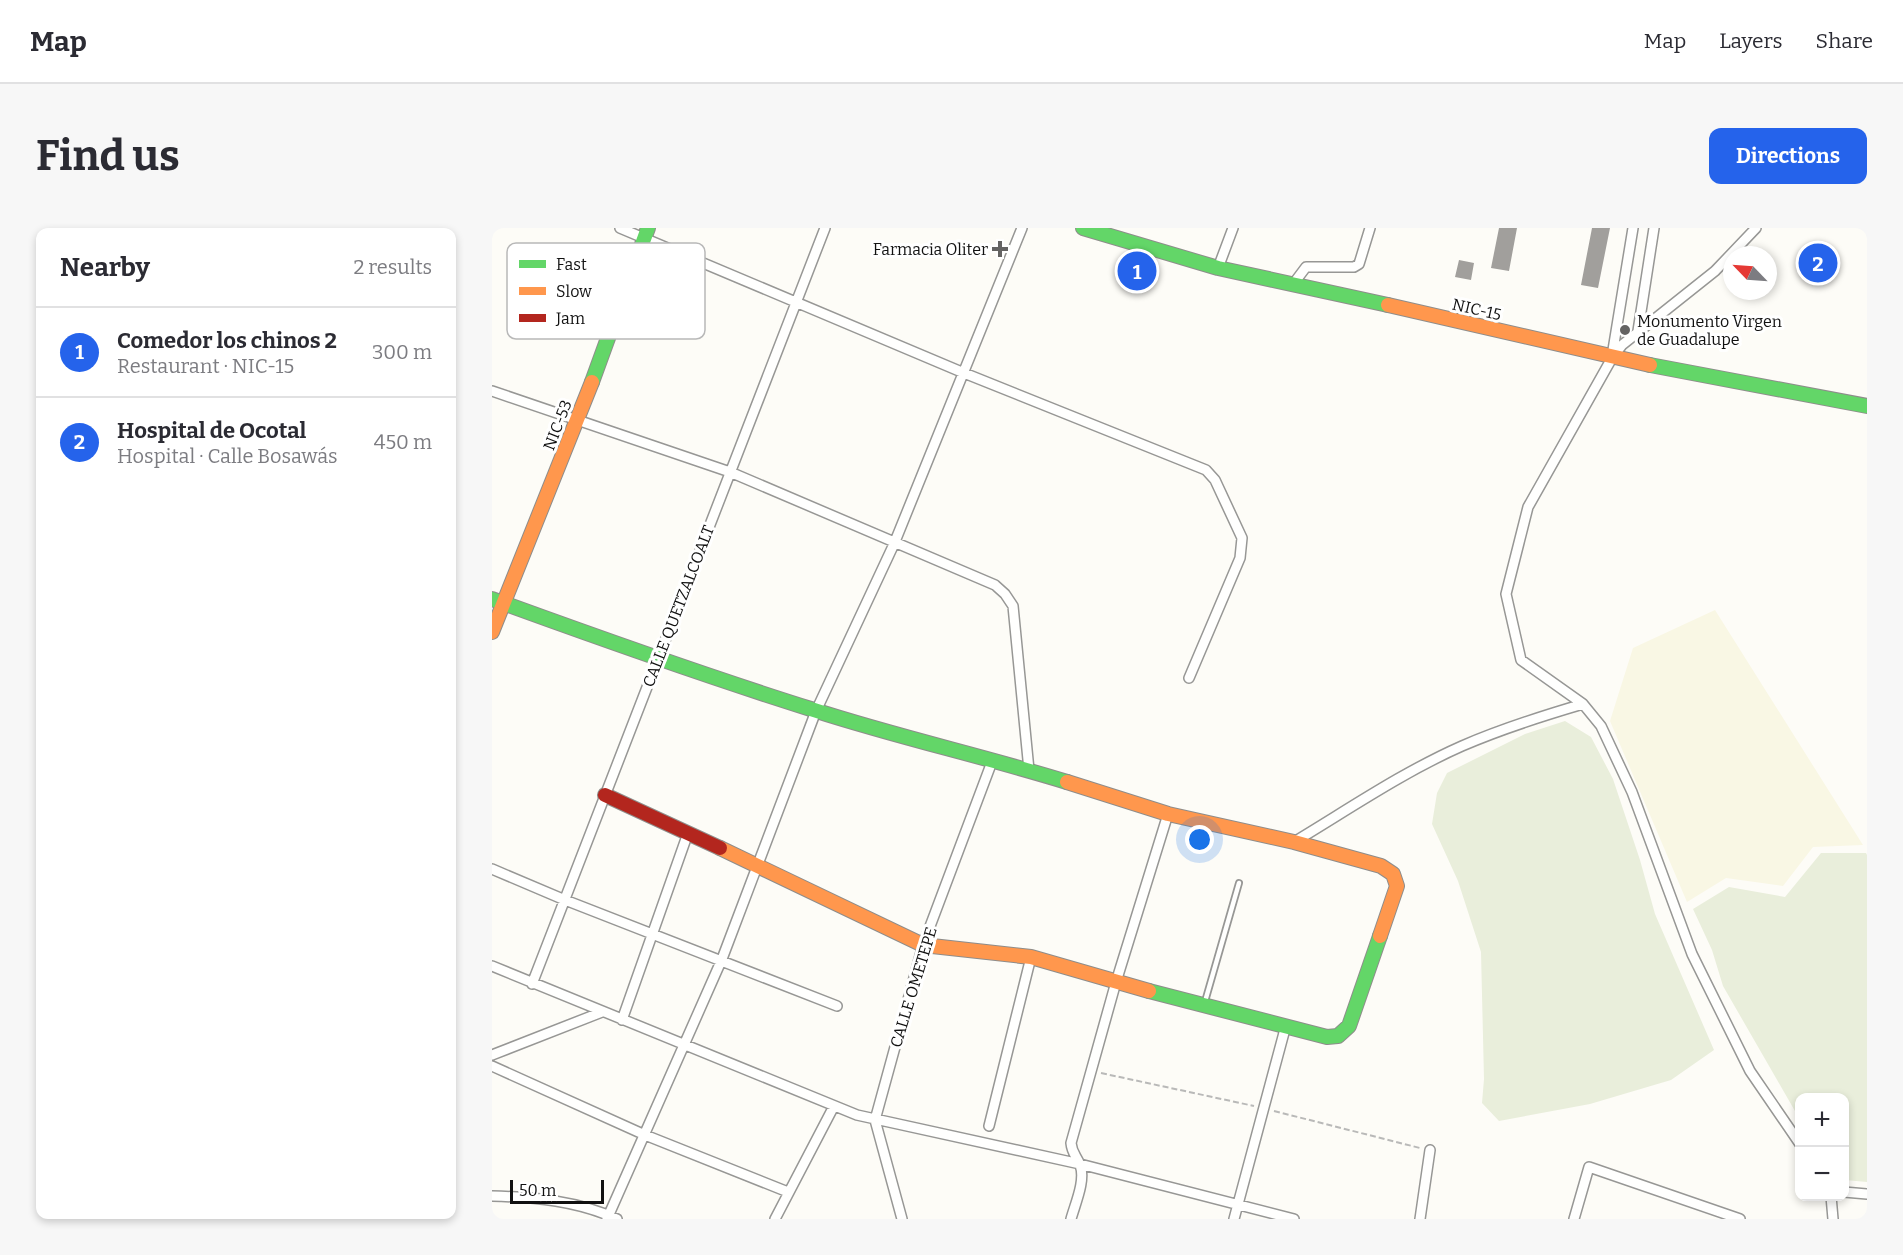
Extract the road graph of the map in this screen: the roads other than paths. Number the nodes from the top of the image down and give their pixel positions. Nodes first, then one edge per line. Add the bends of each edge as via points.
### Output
1 (620, 228) edge
2 (825, 228) edge
3 (1022, 228) edge
4 (1083, 228) edge
5 (1233, 228) edge
6 (1370, 228) edge
7 (1633, 228) edge
8 (1654, 228) edge
9 (1756, 228) edge
10 (646, 233) edge
11 (668, 243) edge
12 (705, 260) edge
13 (1218, 268) junction
14 (1294, 283) junction
15 (796, 302) junction
16 (1638, 331) junction
17 (607, 339) edge
18 (1612, 358) junction
19 (964, 373) junction
20 (492, 391) edge
21 (1867, 406) edge
22 (578, 419) junction
23 (730, 472) junction
24 (894, 544) junction
25 (498, 601) edge
26 (492, 632) edge
27 (658, 659) junction
28 (1189, 678) dead end
29 (1583, 704) junction
30 (816, 711) junction
31 (993, 759) junction
32 (1029, 770) junction
33 (605, 795) junction
34 (1168, 814) junction
35 (688, 833) junction
36 (1294, 842) junction
37 (758, 865) junction
38 (492, 868) edge
39 (1239, 883) dead end
40 (565, 900) junction
41 (653, 933) junction
42 (923, 945) junction
43 (1031, 957) junction
44 (722, 959) junction
45 (492, 966) edge
46 (1116, 982) junction
47 (532, 984) junction
48 (837, 1006) dead end
49 (1203, 1007) junction
50 (602, 1012) junction
51 (622, 1020) junction
52 (1285, 1029) junction
53 (684, 1045) junction
54 (492, 1055) edge
55 (492, 1066) edge
56 (834, 1106) junction
57 (875, 1120) junction
58 (989, 1126) dead end
59 (645, 1135) junction
60 (1795, 1137) edge
61 (1430, 1150) dead end
62 (1080, 1164) junction
63 (788, 1192) junction
64 (1849, 1192) edge
65 (1867, 1194) edge
66 (492, 1196) edge
67 (1832, 1201) edge
68 (1238, 1203) junction
69 (1728, 1217) edge
70 (611, 1218) edge
71 (775, 1219) edge
72 (903, 1219) edge
73 (1071, 1219) edge
74 (1234, 1219) edge
75 (1294, 1219) edge
76 (1420, 1219) edge
77 (1574, 1219) edge
78 (1740, 1219) edge
79 (1833, 1219) edge

1 - 10 street
2 - 15 street, CALLE QUETZALCOALT
3 - 19 street
4 - 13 main road, NIC-15 / NIC-15
5 - 13 street
6 - 14 street via 1359,264 1306,267
7 - 18 street
8 - 16 street
9 - 16 street via 1715,271
10 - 11 street
12 - 15 street
13 - 14 main road, NIC-15 / NIC-15
14 - 18 main road, NIC-15 / NIC-15
15 - 19 street
15 - 23 street, CALLE QUETZALCOALT
16 - 18 street
17 - 22 main road, NIC-53 / NIC-53
18 - 21 main road, NIC-15 / NIC-15
18 - 29 street via 1528,507 1506,594 1521,660
19 - 24 street
19 - 28 street via 1206,470 1215,480 1242,538 1240,558
20 - 22 street
22 - 23 street
22 - 25 main road, NIC-53 / NIC-53
23 - 24 street
23 - 27 street, CALLE QUETZALCOALT
24 - 30 street
24 - 32 street via 995,585 1013,606
25 - 26 main road, NIC-53 / NIC-53
25 - 27 main road
27 - 30 main road
27 - 33 street, CALLE QUETZALCOALT
29 - 36 street via 1525,721 1461,747 1386,786
29 - 60 street via 1601,726 1632,792 1692,954 1750,1071
30 - 31 main road
30 - 37 street
31 - 32 main road
31 - 42 street, CALLE OMETEPE
32 - 34 main road
33 - 35 main road
33 - 40 street, CALLE QUETZALCOALT
34 - 36 main road
34 - 46 street
35 - 37 main road
35 - 41 street
36 - 52 main road via 1381,866 1393,873 1398,885 1349,1026 1338,1036
37 - 42 main road
37 - 44 street
38 - 40 street
39 - 49 lane
40 - 41 street
40 - 47 street, CALLE QUETZALCOALT
41 - 44 street
41 - 51 street
42 - 43 main road
42 - 57 street, CALLE OMETEPE
43 - 46 main road
43 - 58 street
44 - 48 street
44 - 53 street
45 - 47 street
46 - 49 main road
46 - 62 street via 1071,1143 1072,1154
47 - 50 street
49 - 52 main road
50 - 51 street
50 - 54 street
51 - 53 street
52 - 68 street
53 - 56 street
53 - 59 street
55 - 59 street
56 - 57 street
56 - 63 street
57 - 62 street
57 - 72 street
59 - 63 street
59 - 70 street
61 - 76 street
62 - 68 street
62 - 73 street via 1082,1175
63 - 71 street
64 - 65 street
66 - 70 street via 579,1205
67 - 79 street
68 - 74 street
68 - 75 street
69 - 77 street via 1589,1167
69 - 78 street

